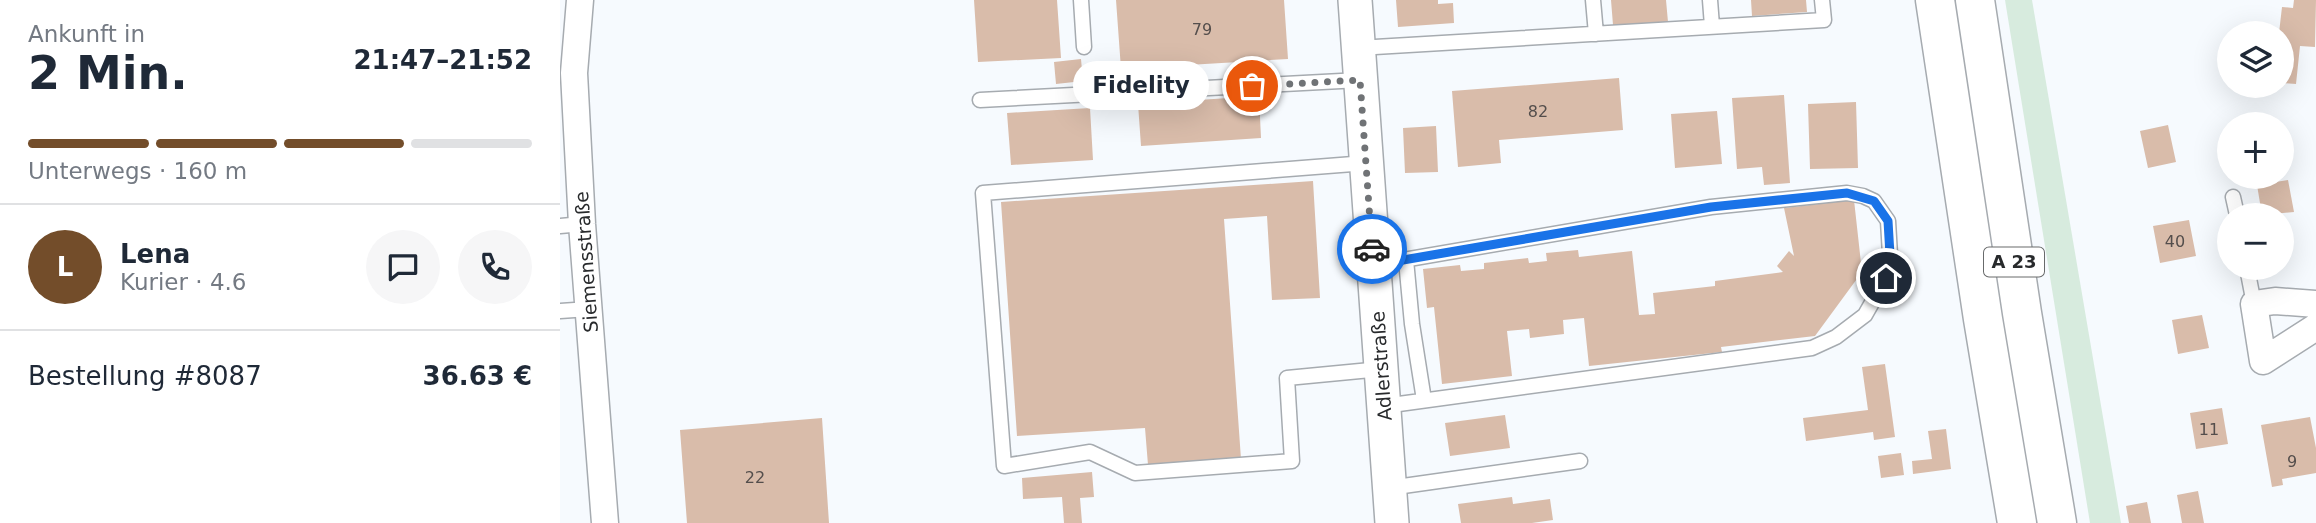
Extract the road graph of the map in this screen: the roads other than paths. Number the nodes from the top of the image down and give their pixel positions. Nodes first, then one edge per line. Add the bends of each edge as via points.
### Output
1 (580, 0) edge
2 (1081, 0) edge
3 (1355, 0) edge
4 (1593, 0) edge
5 (1710, 0) edge
6 (1822, 0) edge
7 (1935, 0) edge
8 (1975, 0) edge
9 (1712, 26) junction
10 (1596, 34) junction
11 (1084, 47) dead end
12 (1359, 64) junction
13 (980, 100) dead end
14 (1366, 163) junction
15 (2234, 197) dead end
16 (2235, 203) edge
17 (571, 225) edge
18 (1406, 260) junction
19 (1374, 265) junction
20 (2249, 280) edge
21 (2254, 304) junction
22 (2316, 304) edge
23 (589, 309) junction
24 (560, 311) edge
25 (2316, 327) edge
26 (1381, 369) junction
27 (1424, 400) junction
28 (1384, 406) junction
29 (1580, 461) dead end
30 (1389, 488) junction
31 (605, 523) edge
32 (1392, 523) edge
33 (2017, 523) edge
34 (2057, 523) edge

1 - 17 street, Siemensstraße
2 - 11 lane
3 - 12 street, Adlerstraße
4 - 10 lane
5 - 9 lane
6 - 9 lane via 1824,19
7 - 33 highway, A 23
8 - 34 highway, A 23
9 - 10 lane
10 - 12 lane
12 - 13 lane
12 - 14 street, Adlerstraße
14 - 19 street, Adlerstraße
14 - 26 lane via 983,193 1004,466 1090,452 1135,473 1292,461 1287,378
15 - 16 lane
17 - 23 street, Siemensstraße
18 - 19 lane
18 - 27 lane
18 - 27 lane via 1711,207 1847,193 1874,201 1888,221 1886,278 1865,315 1812,348
19 - 26 street, Adlerstraße
20 - 21 lane
21 - 22 street
21 - 25 street via 2263,361
23 - 24 lane
23 - 31 street, Siemensstraße
26 - 28 street, Adlerstraße
27 - 28 lane
28 - 30 street, Adlerstraße
29 - 30 lane
30 - 32 street, Adlerstraße

